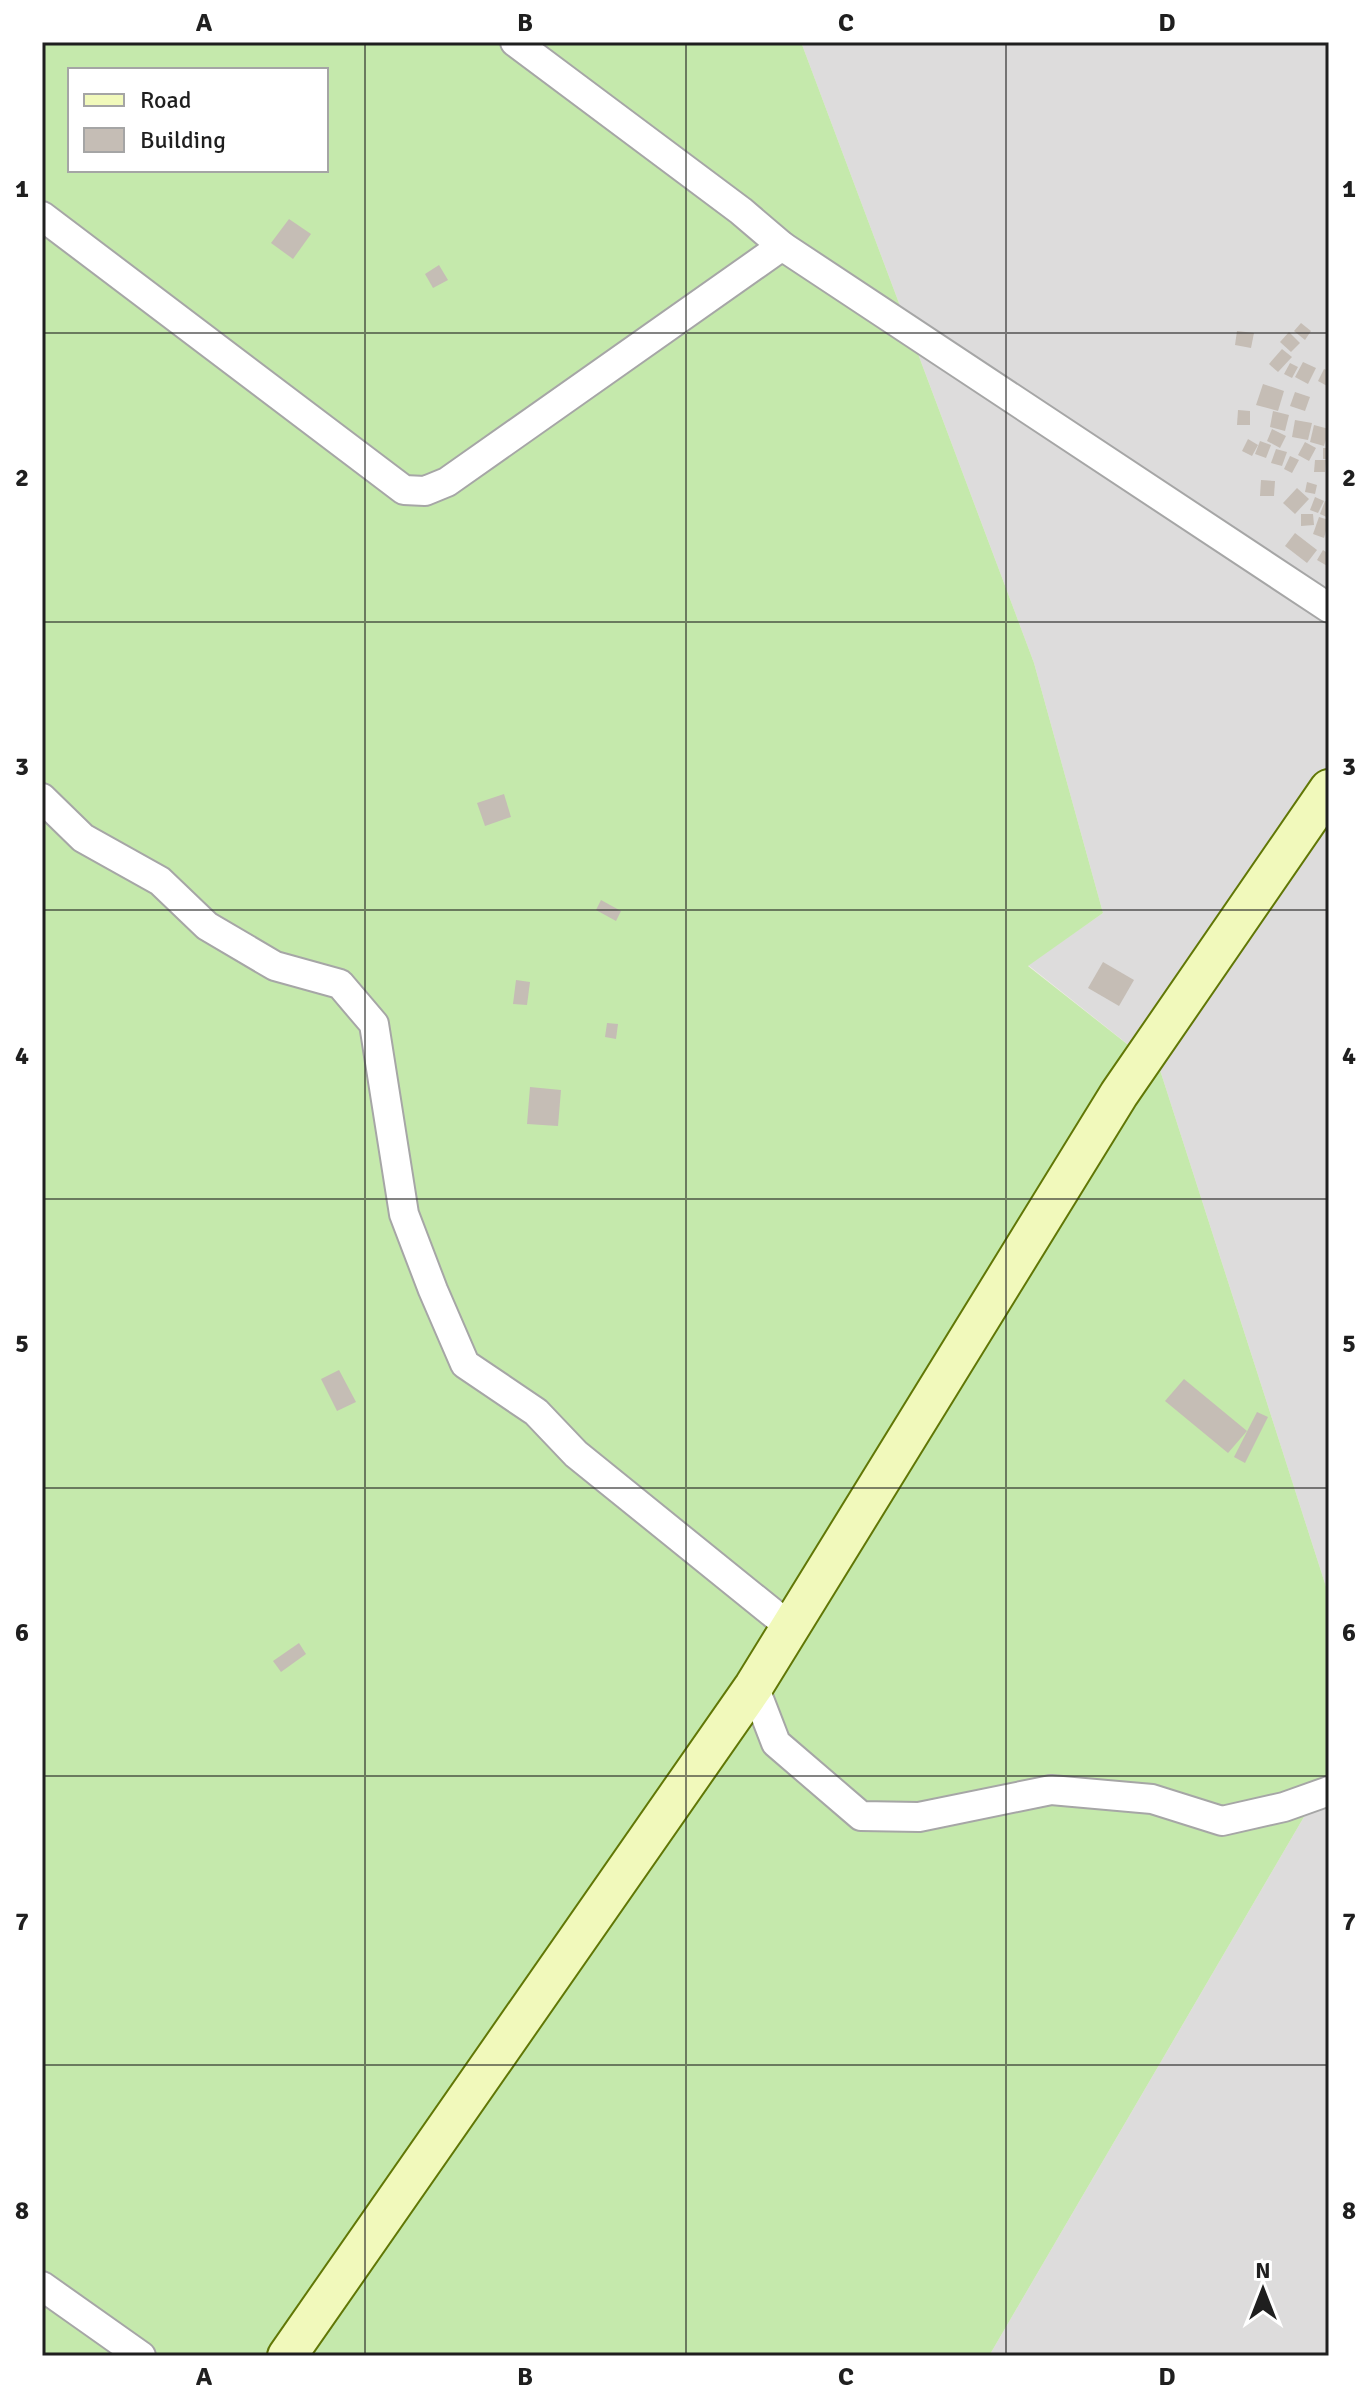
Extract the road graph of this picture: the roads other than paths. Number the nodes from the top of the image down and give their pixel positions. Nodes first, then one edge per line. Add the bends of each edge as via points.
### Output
1 (515, 42) edge
2 (42, 216) edge
3 (782, 246) junction
4 (1329, 608) edge
5 (1329, 789) edge
6 (42, 798) edge
7 (790, 1627) junction
8 (754, 1686) junction
9 (1329, 1791) edge
10 (42, 2286) edge
11 (141, 2356) edge
12 (287, 2356) edge

1 - 3 street
2 - 3 street via 404,490 425,491 447,482
3 - 4 street
5 - 7 street via 1119,1094
6 - 7 street via 83,838 160,881 207,926 275,966 340,984 374,1024 404,1214 465,1364 536,1412 576,1454
7 - 8 street
8 - 9 street via 776,1743 861,1816 919,1817 1051,1790 1152,1799 1222,1821
8 - 12 street
10 - 11 street

